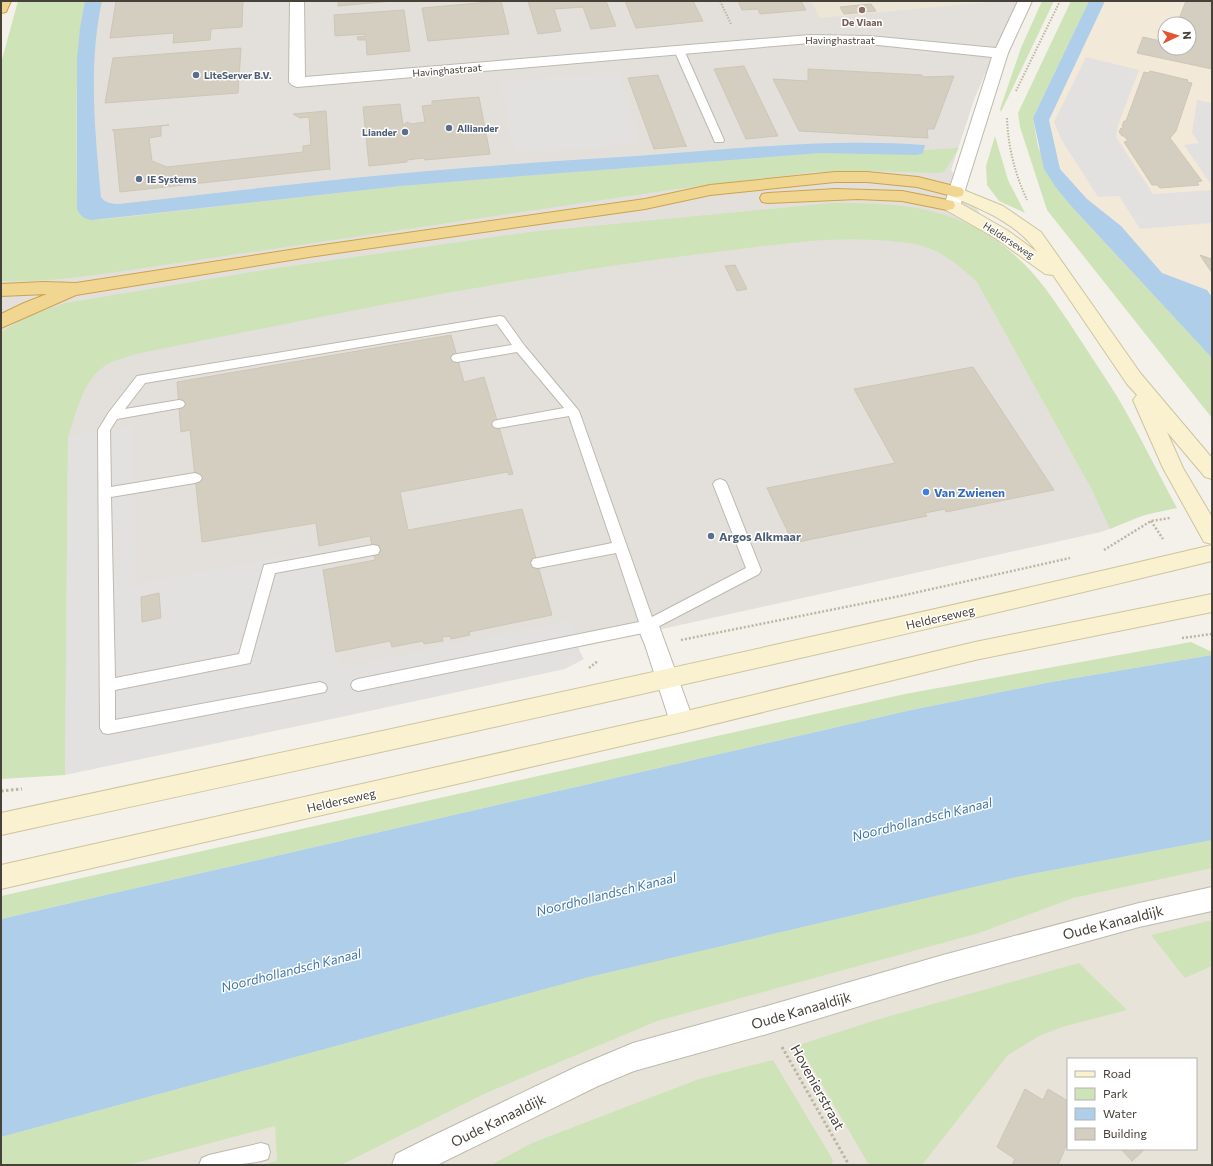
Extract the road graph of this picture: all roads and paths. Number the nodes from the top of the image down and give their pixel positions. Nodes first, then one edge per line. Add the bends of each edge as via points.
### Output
1 (4, 1) edge
2 (297, 1) edge
3 (1025, 1) edge
4 (1060, 1) edge
5 (1, 9) edge
6 (679, 50) junction
7 (1001, 53) junction
8 (1014, 95) dead end
9 (1007, 114) dead end
10 (719, 140) dead end
11 (954, 199) junction
12 (1029, 206) dead end
13 (76, 289) junction
14 (1, 290) edge
15 (1, 322) edge
16 (520, 348) junction
17 (457, 358) dead end
18 (1134, 379) junction
19 (179, 404) dead end
20 (573, 411) junction
21 (113, 415) junction
22 (498, 424) dead end
23 (1212, 472) edge
24 (195, 478) dead end
25 (720, 484) dead end
26 (104, 494) junction
27 (1151, 521) dead end
28 (1212, 536) edge
29 (620, 547) junction
30 (373, 550) dead end
31 (1099, 552) dead end
32 (1212, 553) edge
33 (1077, 557) dead end
34 (538, 563) dead end
35 (1212, 602) edge
36 (648, 626) junction
37 (716, 635) dead end
38 (667, 679) junction
39 (108, 685) junction
40 (358, 685) dead end
41 (320, 688) dead end
42 (682, 722) junction
43 (1, 824) edge
44 (1, 877) edge
45 (1212, 898) edge
46 (767, 1020) junction
47 (261, 1152) dead end
48 (209, 1165) edge
49 (407, 1165) edge
50 (849, 1165) edge

1 - 5 highway
2 - 6 street, Havinghastraat via 297,82
3 - 7 street
4 - 8 path
6 - 7 street, Havinghastraat via 810,39 852,39
6 - 10 lane
7 - 11 street
9 - 12 path via 1008,140
11 - 13 highway via 864,193 716,203 645,204 309,252
11 - 18 main road, Helderseweg via 1063,279
13 - 14 highway
13 - 15 highway via 30,307
16 - 17 lane
16 - 20 lane
16 - 21 lane via 500,320 149,377 141,379
18 - 23 main road, Helderseweg
18 - 28 main road, Helderseweg via 1173,468
19 - 21 lane
20 - 22 lane
20 - 29 lane
21 - 26 lane via 104,430
24 - 26 lane
25 - 36 lane via 754,570
26 - 39 lane
27 - 31 path
29 - 34 lane
29 - 36 lane
30 - 39 lane via 269,569 245,659
32 - 38 main road, Helderseweg
33 - 37 path
35 - 42 main road, Helderseweg via 975,651
36 - 38 street
36 - 40 lane
38 - 42 street
38 - 43 main road, Helderseweg
39 - 41 lane via 108,728
42 - 44 main road, Helderseweg
45 - 46 street, Oude Kanaaldijk via 973,960
46 - 49 street, Oude Kanaaldijk via 633,1057 588,1076
46 - 50 path, Hovenierstraat
47 - 48 lane

